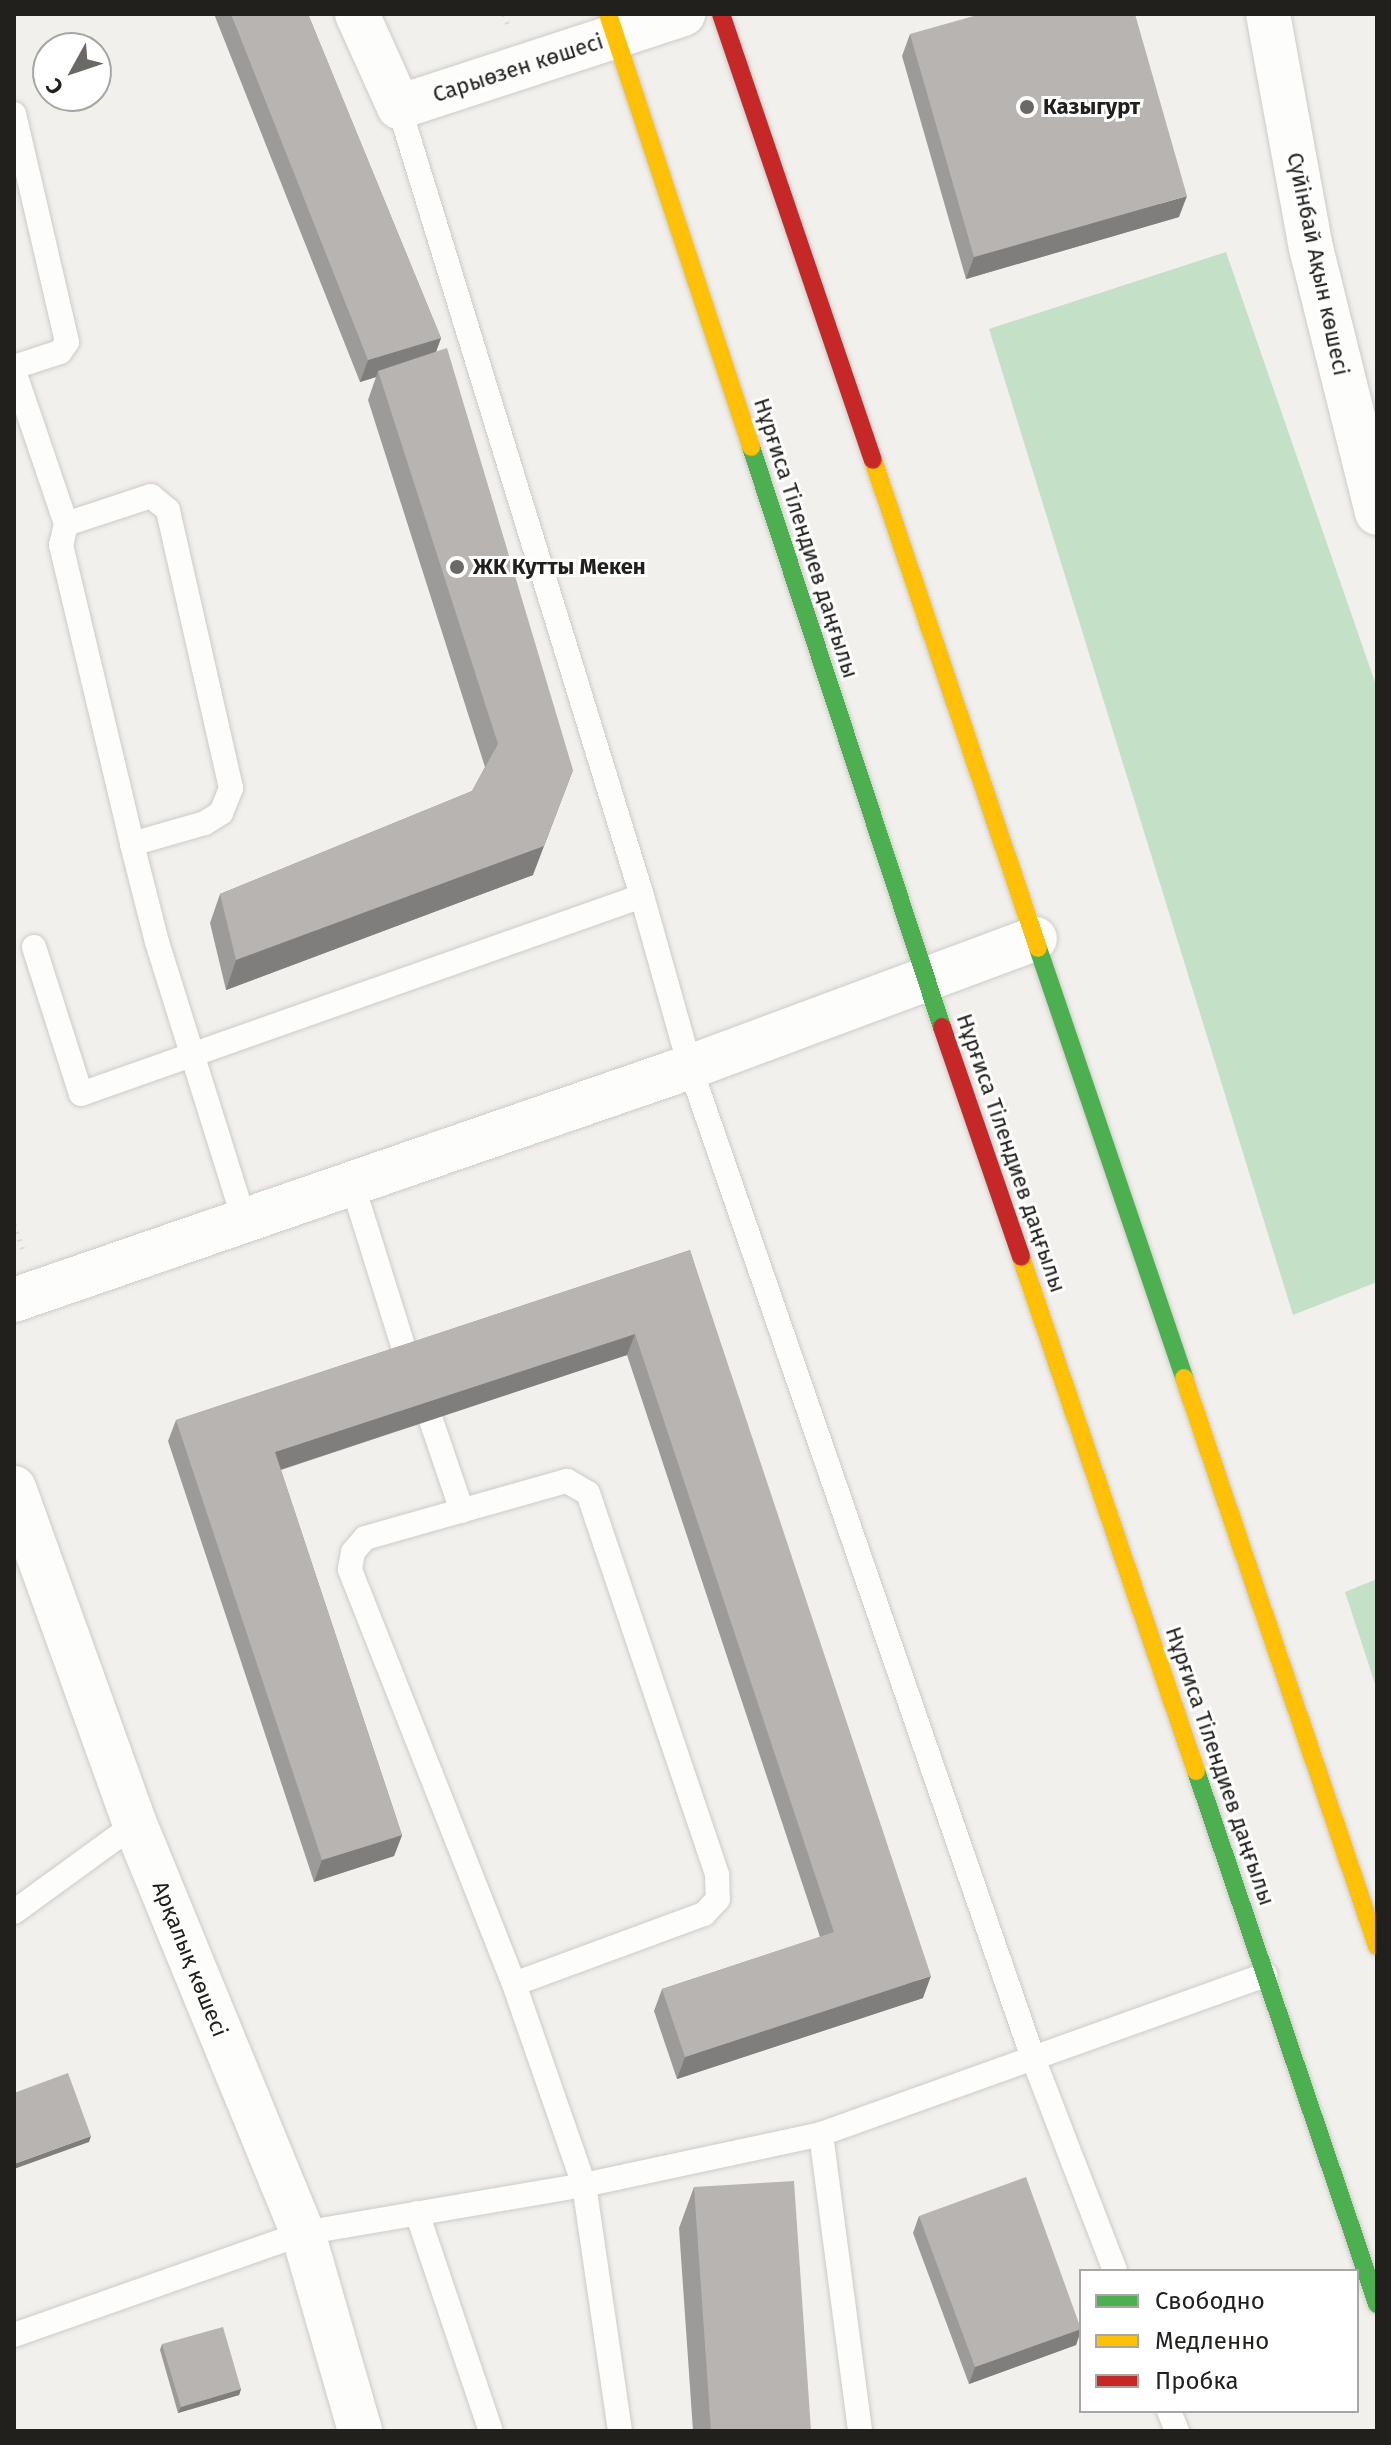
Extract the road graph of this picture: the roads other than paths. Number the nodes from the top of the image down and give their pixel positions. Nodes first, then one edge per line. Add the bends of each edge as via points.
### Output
1 (357, 14) edge
2 (683, 14) edge
3 (721, 14) edge
4 (1268, 14) edge
5 (612, 25) edge
6 (399, 107) junction
7 (14, 114) edge
8 (14, 369) edge
9 (1377, 513) edge
10 (66, 524) junction
11 (132, 844) junction
12 (642, 896) junction
13 (1035, 939) junction
14 (34, 947) dead end
15 (926, 979) junction
16 (190, 1055) junction
17 (690, 1067) junction
18 (352, 1183) junction
19 (244, 1220) junction
20 (14, 1300) edge
21 (408, 1362) edge
22 (431, 1420) edge
23 (14, 1488) edge
24 (462, 1511) junction
25 (135, 1824) junction
26 (14, 1912) edge
27 (1377, 1946) edge
28 (1265, 1975) junction
29 (514, 1984) junction
30 (1033, 2058) junction
31 (821, 2134) junction
32 (584, 2185) junction
33 (417, 2213) junction
34 (303, 2233) junction
35 (1114, 2269) edge
36 (1377, 2304) edge
37 (14, 2335) edge
38 (360, 2431) edge
39 (491, 2431) edge
40 (620, 2431) edge
41 (860, 2431) edge

1 - 6 street
2 - 5 street, Сарыөзен көшесі
3 - 13 main road
4 - 9 street, Сүйінбай Ақын көшесі via 1311,248
5 - 6 street, Сарыөзен көшесі
5 - 15 main road, Нұрғиса Тілендиев даңғылы
6 - 12 lane
7 - 8 lane via 67,342 60,352
8 - 10 lane
10 - 11 lane via 61,545
10 - 11 lane via 151,496 168,510 231,788 221,813 205,823
11 - 16 lane
12 - 16 lane
12 - 17 lane
13 - 15 street
13 - 27 main road
14 - 16 lane via 81,1094
15 - 17 street
15 - 28 main road, Нұрғиса Тілендиев даңғылы
16 - 19 lane
17 - 18 street
17 - 30 lane
18 - 19 street
18 - 21 lane
19 - 20 street
22 - 24 lane
23 - 25 street, Арқалық көшесі
24 - 29 lane via 365,1538 353,1552 350,1569
24 - 29 lane via 567,1481 588,1493 717,1875 718,1899 704,1914
25 - 26 lane
25 - 34 street, Арқалық көшесі
28 - 30 lane
28 - 36 main road, Нұрғиса Тілендиев даңғылы
29 - 32 lane
30 - 31 lane
30 - 35 lane
31 - 32 lane
31 - 41 lane
32 - 33 lane
32 - 40 lane
33 - 34 lane
33 - 39 lane
34 - 37 lane
34 - 38 street, Арқалық көшесі

